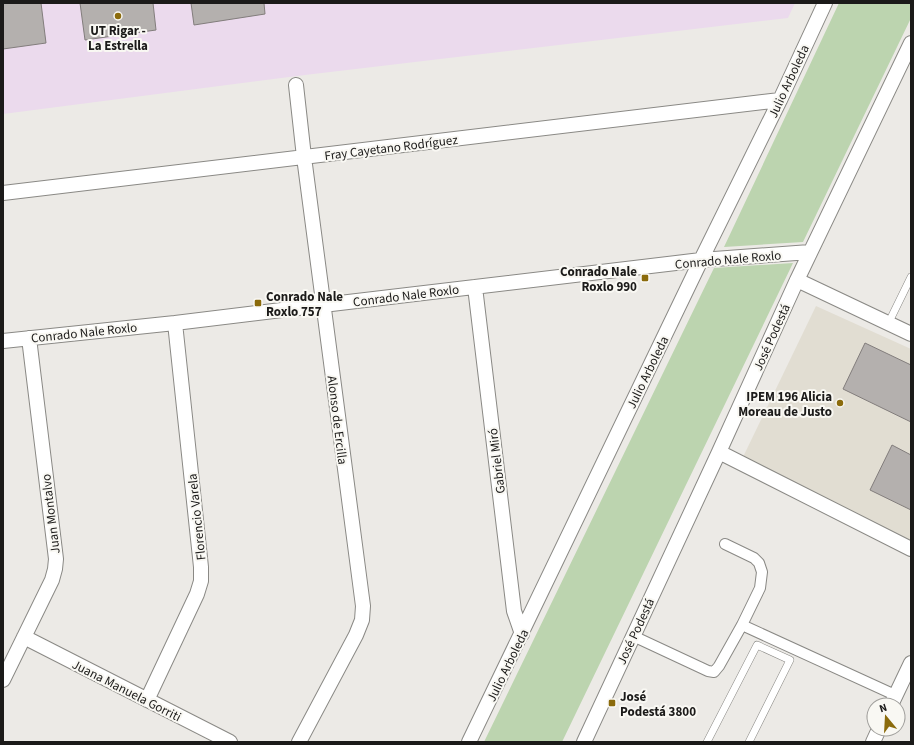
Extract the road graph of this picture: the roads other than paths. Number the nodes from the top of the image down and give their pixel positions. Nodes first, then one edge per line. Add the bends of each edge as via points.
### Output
1 (825, 3) edge
2 (911, 43) edge
3 (296, 85) dead end
4 (780, 100) junction
5 (304, 157) junction
6 (3, 193) edge
7 (810, 252) junction
8 (701, 260) junction
9 (911, 277) edge
10 (797, 280) junction
11 (475, 286) junction
12 (323, 305) junction
13 (175, 323) junction
14 (888, 324) junction
15 (911, 334) edge
16 (29, 338) junction
17 (3, 341) edge
18 (719, 452) junction
19 (726, 544) dead end
20 (911, 549) edge
21 (742, 625) junction
22 (522, 634) junction
23 (633, 636) junction
24 (24, 637) junction
25 (911, 663) edge
26 (3, 680) edge
27 (887, 697) edge
28 (894, 697) edge
29 (147, 700) junction
30 (230, 742) edge
31 (299, 742) edge
32 (469, 742) edge
33 (584, 742) edge
34 (707, 742) edge
35 (749, 742) edge

1 - 4 street, Julio Arboleda
2 - 7 street, José Podestá
3 - 5 street, Alonso de Ercilla
4 - 5 street, Fray Cayetano Rodríguez
4 - 8 street, Julio Arboleda
5 - 6 street, Fray Cayetano Rodríguez
5 - 12 street, Alonso de Ercilla
7 - 8 street, Conrado Nale Roxlo
7 - 10 street, José Podestá
8 - 11 street, Conrado Nale Roxlo
8 - 22 street, Julio Arboleda
9 - 14 lane
10 - 14 street
10 - 18 street, José Podestá
11 - 12 street, Conrado Nale Roxlo
11 - 22 street, Gabriel Miró via 514,611
12 - 13 street, Conrado Nale Roxlo
12 - 31 street, Alonso de Ercilla via 363,606 362,620 356,635
13 - 16 street, Conrado Nale Roxlo
13 - 29 street, Florencio Varela via 202,567 201,581
14 - 15 street
16 - 17 street, Conrado Nale Roxlo
16 - 24 street, Juan Montalvo via 56,559 52,580
18 - 20 street
18 - 23 street, José Podestá
19 - 21 street via 754,558 762,572 760,588
21 - 23 street via 714,672 708,672
21 - 27 street
22 - 32 street, Julio Arboleda
23 - 33 street, José Podestá
24 - 26 street, Juan Montalvo
24 - 29 street, Juana Manuela Gorriti
25 - 28 street
29 - 30 street, Juana Manuela Gorriti
34 - 35 lane via 757,645 790,660

